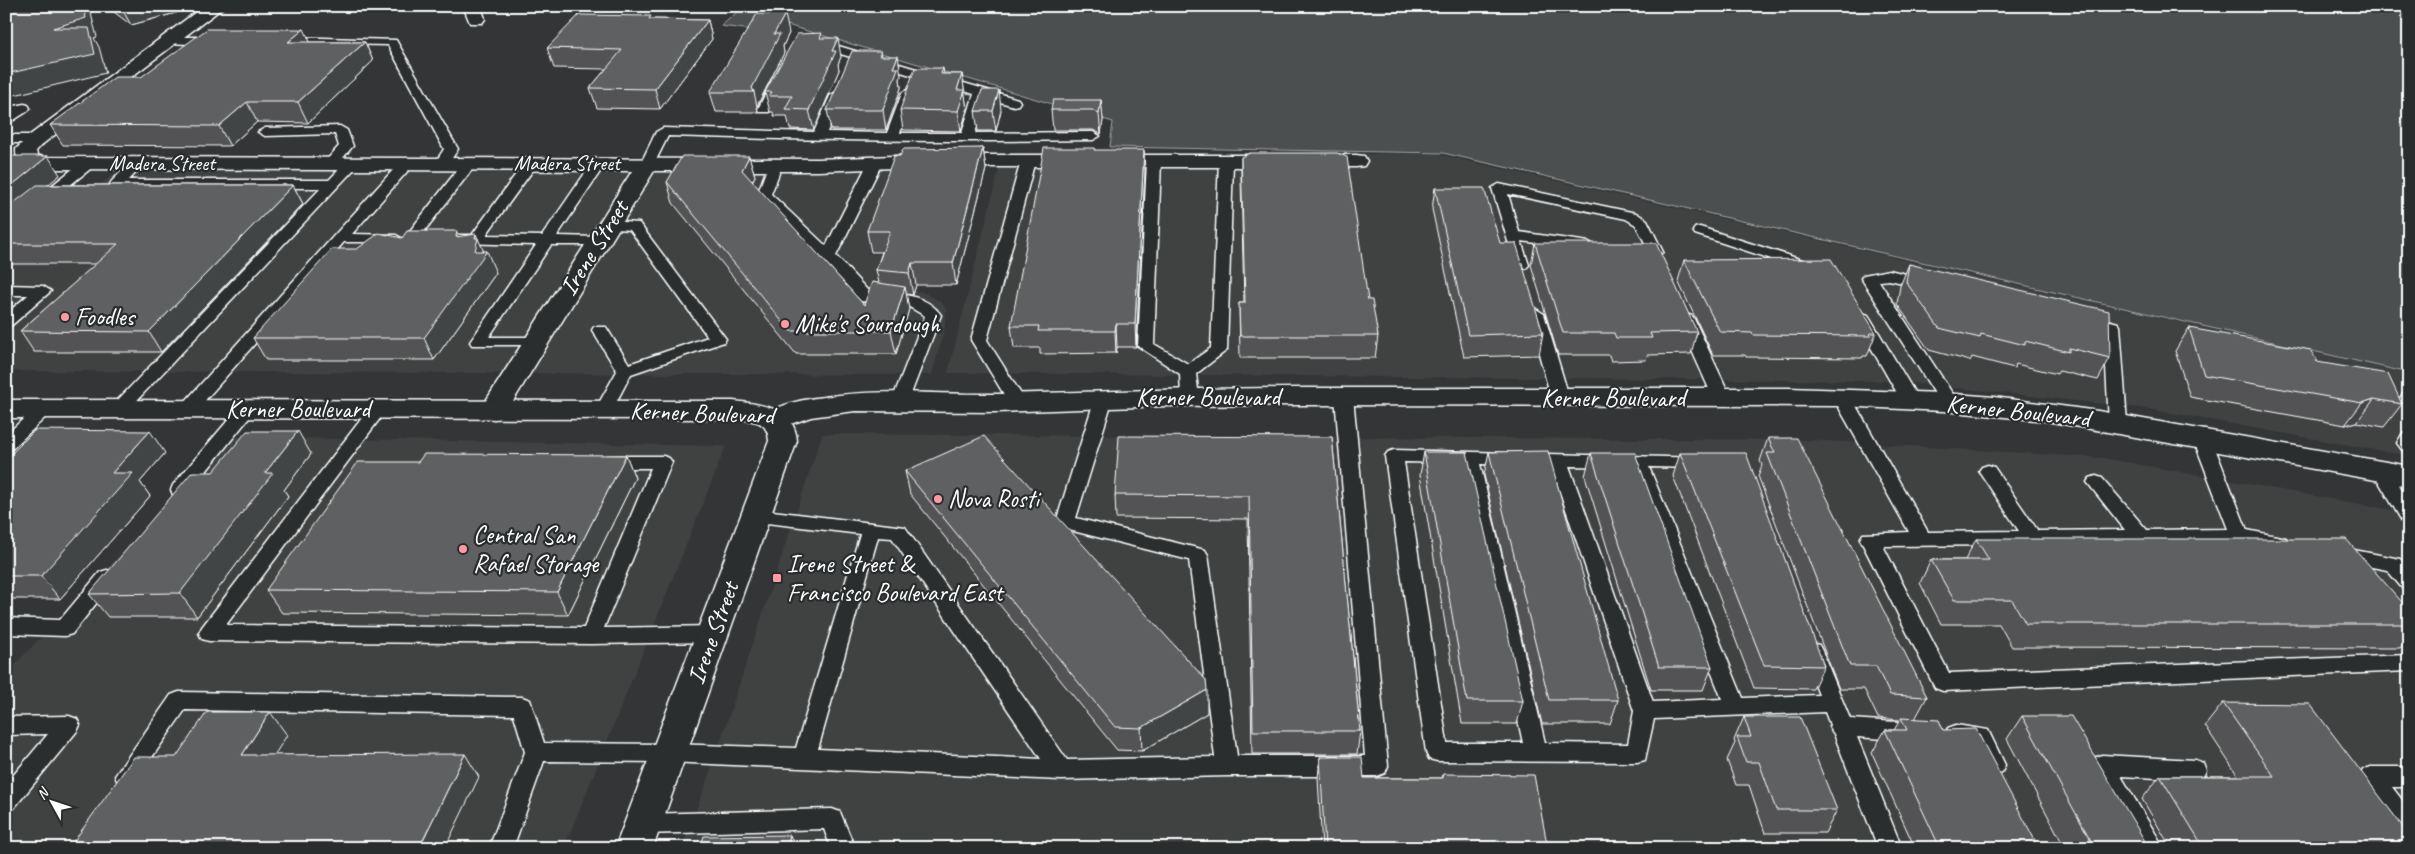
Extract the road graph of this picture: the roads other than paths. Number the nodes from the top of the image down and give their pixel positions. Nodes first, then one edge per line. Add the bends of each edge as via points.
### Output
1 (216, 6) edge
2 (169, 41) junction
3 (227, 41) edge
4 (276, 41) edge
5 (808, 42) edge
6 (915, 73) junction
7 (782, 74) edge
8 (842, 82) edge
9 (981, 92) junction
10 (1014, 102) dead end
11 (764, 109) dead end
12 (6, 112) edge
13 (6, 121) edge
14 (265, 132) dead end
15 (1093, 136) edge
16 (819, 137) junction
17 (892, 138) junction
18 (967, 138) junction
19 (6, 139) edge
20 (37, 139) junction
21 (1028, 160) junction
22 (1154, 161) junction
23 (1226, 161) junction
24 (1356, 161) dead end
25 (89, 162) junction
26 (531, 162) junction
27 (138, 163) junction
28 (220, 163) junction
29 (331, 163) junction
30 (353, 163) junction
31 (407, 163) junction
32 (442, 163) junction
33 (470, 163) junction
34 (599, 163) junction
35 (648, 163) junction
36 (776, 163) junction
37 (875, 163) junction
38 (196, 184) junction
39 (333, 184) junction
40 (6, 229) edge
41 (1700, 231) dead end
42 (603, 233) junction
43 (1512, 235) junction
44 (339, 238) junction
45 (411, 238) junction
46 (476, 239) junction
47 (546, 240) junction
48 (1606, 249) edge
49 (1636, 250) edge
50 (1656, 252) junction
51 (828, 256) junction
52 (1664, 269) edge
53 (1820, 271) edge
54 (1526, 283) edge
55 (1937, 286) edge
56 (6, 290) edge
57 (1532, 302) edge
58 (1852, 302) edge
59 (1679, 303) edge
60 (2073, 317) edge
61 (6, 322) edge
62 (600, 330) dead end
63 (536, 342) junction
64 (625, 371) junction
65 (1189, 384) junction
66 (1344, 397) junction
67 (1560, 397) junction
68 (1104, 398) junction
69 (1722, 398) junction
70 (1843, 399) junction
71 (1910, 400) junction
72 (1017, 402) junction
73 (1949, 402) junction
74 (900, 403) junction
75 (6, 409) edge
76 (44, 409) junction
77 (119, 409) junction
78 (188, 409) junction
79 (247, 409) junction
80 (378, 409) junction
81 (494, 410) junction
82 (604, 410) junction
83 (776, 420) junction
84 (2118, 423) junction
85 (2202, 438) junction
86 (2409, 438) edge
87 (6, 445) edge
88 (2409, 447) edge
89 (1470, 458) junction
90 (1558, 459) junction
91 (1638, 461) junction
92 (585, 462) edge
93 (1715, 462) edge
94 (1988, 471) dead end
95 (2382, 472) junction
96 (2409, 476) edge
97 (2096, 482) dead end
98 (167, 506) edge
99 (756, 516) junction
100 (2409, 516) edge
101 (871, 529) junction
102 (2240, 536) junction
103 (2142, 537) junction
104 (2034, 539) junction
105 (1923, 540) junction
106 (2297, 547) edge
107 (2316, 550) edge
108 (116, 567) edge
109 (2409, 583) edge
110 (6, 626) edge
111 (1804, 629) edge
112 (713, 634) junction
113 (591, 636) junction
114 (2409, 664) edge
115 (1831, 703) junction
116 (1736, 707) junction
117 (1645, 711) junction
118 (6, 726) edge
119 (1840, 727) junction
120 (536, 752) junction
121 (669, 753) junction
122 (1536, 753) junction
123 (804, 758) junction
124 (1227, 766) junction
125 (1061, 770) junction
126 (2195, 770) dead end
127 (2409, 777) edge
128 (2006, 788) edge
129 (116, 791) edge
130 (6, 801) edge
131 (2409, 827) edge
132 (638, 836) edge
133 (501, 848) edge
134 (843, 848) edge
135 (1890, 848) edge
136 (2152, 848) edge

1 - 2 street, Madera Street
2 - 3 lane
2 - 20 street, Madera Street
4 - 32 lane via 392,42 451,149
5 - 6 lane via 852,59
6 - 9 lane
6 - 17 lane
7 - 11 lane
8 - 16 lane
9 - 10 lane
9 - 18 lane
12 - 13 lane via 24,108
14 - 29 lane via 340,130 346,146
15 - 18 lane
16 - 17 lane
16 - 35 lane via 663,132
17 - 18 lane
19 - 20 lane
20 - 25 street, Madera Street via 21,159 41,163
21 - 22 street, Madera Street
21 - 37 street, Madera Street
21 - 72 lane via 979,340
22 - 23 street, Madera Street
22 - 65 lane via 1146,346
23 - 24 street, Madera Street
23 - 65 lane via 1219,350
25 - 27 street, Madera Street
25 - 40 lane
26 - 33 street, Madera Street
26 - 34 street, Madera Street
26 - 46 lane
27 - 28 street, Madera Street
27 - 38 lane via 117,184
28 - 29 street, Madera Street
28 - 38 lane
29 - 30 street, Madera Street
30 - 31 street, Madera Street
30 - 39 lane
31 - 32 street, Madera Street
31 - 44 lane
32 - 33 street, Madera Street
33 - 45 lane
34 - 35 street, Madera Street
34 - 47 lane
35 - 36 street, Madera Street
35 - 42 street, Irene Street
36 - 37 street, Madera Street
36 - 51 lane via 764,195
37 - 51 lane
38 - 39 lane
39 - 77 lane
41 - 53 lane
42 - 47 lane
42 - 63 street, Irene Street
42 - 64 lane via 634,226 718,339
43 - 48 lane
43 - 50 lane via 1499,188 1631,216 1642,223
43 - 54 lane
44 - 45 lane
44 - 78 lane
45 - 46 lane
46 - 47 lane
47 - 63 lane via 478,342
49 - 50 lane
50 - 52 lane
51 - 74 lane via 866,298 909,299 923,305 933,315
55 - 73 lane via 1889,275 1869,278
56 - 61 lane via 44,291
57 - 67 lane
58 - 71 lane
59 - 69 lane
60 - 84 lane via 2112,326
62 - 64 lane
63 - 81 street, Irene Street
64 - 82 lane
65 - 66 street, Kerner Boulevard
65 - 68 street, Kerner Boulevard
66 - 67 street, Kerner Boulevard
66 - 124 lane via 1377,766
67 - 69 street, Kerner Boulevard
68 - 72 street, Kerner Boulevard
68 - 124 lane via 1065,522 1198,556
69 - 70 street, Kerner Boulevard
70 - 71 street, Kerner Boulevard
70 - 105 lane
71 - 73 street, Kerner Boulevard
72 - 74 street, Kerner Boulevard
73 - 84 street, Kerner Boulevard
74 - 83 street, Kerner Boulevard via 821,404 796,410
75 - 76 street, Kerner Boulevard
76 - 77 street, Kerner Boulevard
76 - 87 lane
77 - 78 street, Kerner Boulevard
78 - 79 street, Kerner Boulevard
79 - 80 street, Kerner Boulevard
79 - 98 lane
80 - 81 street, Kerner Boulevard
80 - 113 lane via 348,462 209,633
81 - 82 street, Kerner Boulevard
82 - 83 street, Kerner Boulevard via 733,410 764,414
83 - 99 street, Irene Street via 782,428 783,441
84 - 85 street, Kerner Boulevard
85 - 95 street, Kerner Boulevard
85 - 102 lane
86 - 88 lane via 2406,443
89 - 90 lane
89 - 122 lane
89 - 122 lane via 1394,456 1437,752
90 - 91 lane
90 - 117 lane
91 - 93 lane
91 - 116 lane
92 - 113 lane via 663,462
94 - 104 lane
95 - 96 street, Kerner Boulevard
95 - 100 lane
97 - 103 lane
99 - 101 lane
99 - 112 street, Irene Street
101 - 123 lane
101 - 125 lane via 898,532
102 - 103 lane
102 - 106 lane
103 - 104 lane
104 - 105 lane
105 - 114 lane via 1870,539 1944,682
107 - 109 lane via 2393,564
108 - 110 lane via 65,628
111 - 115 lane
112 - 113 lane
112 - 121 street, Irene Street
115 - 116 lane
115 - 119 lane
116 - 117 lane
117 - 122 lane via 1637,753
118 - 130 lane via 69,725
119 - 128 lane via 1980,736
119 - 135 lane
120 - 121 lane
120 - 129 lane via 522,706 179,701
120 - 133 lane
121 - 123 lane
121 - 132 street, Irene Street
123 - 125 lane
124 - 125 lane
126 - 136 lane via 2102,765
127 - 131 lane via 2371,777
132 - 134 lane via 832,819

